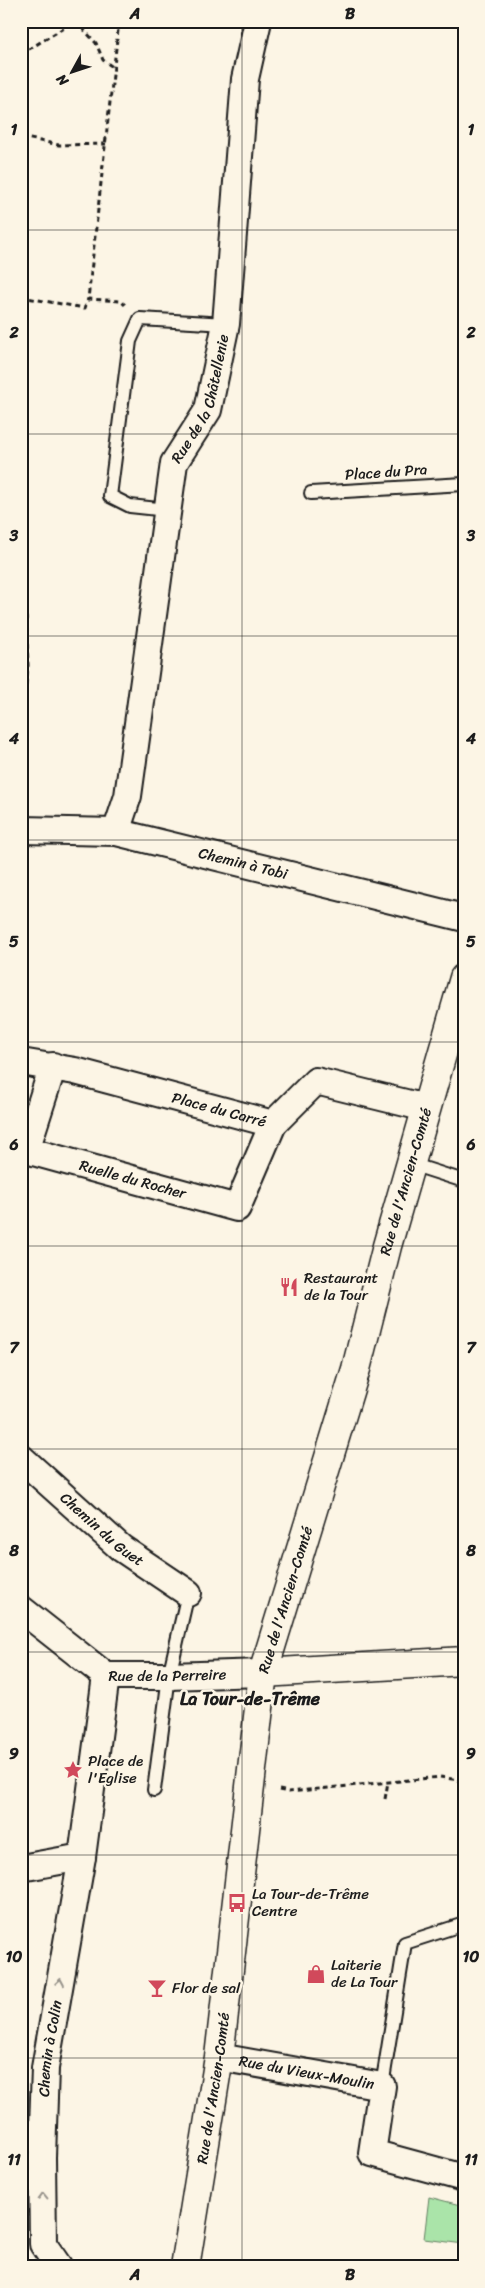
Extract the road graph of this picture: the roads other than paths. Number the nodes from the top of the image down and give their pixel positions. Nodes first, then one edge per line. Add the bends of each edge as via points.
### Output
1 (258, 21) edge
2 (226, 324) junction
3 (464, 484) edge
4 (311, 493) dead end
5 (167, 510) junction
6 (21, 830) edge
7 (116, 832) junction
8 (464, 918) edge
9 (464, 978) edge
10 (21, 1062) edge
11 (53, 1066) junction
12 (426, 1108) junction
13 (274, 1124) junction
14 (411, 1164) junction
15 (464, 1181) edge
16 (21, 1458) edge
17 (188, 1593) joint
18 (21, 1609) edge
19 (464, 1661) edge
20 (264, 1673) junction
21 (106, 1676) junction
22 (169, 1676) junction
23 (154, 1790) dead end
24 (82, 1856) junction
25 (21, 1868) edge
26 (464, 1924) edge
27 (219, 2057) junction
28 (382, 2086) junction
29 (464, 2178) edge
30 (32, 2243) edge
31 (59, 2267) edge
32 (185, 2267) edge

1 - 2 street, Rue de la Châtellenie via 245,79
2 - 5 street, Rue de la Châtellenie via 208,410 174,463
2 - 5 lane via 140,319 130,340 110,496 130,506
3 - 4 lane, Place du Pra
5 - 7 street, Rue de la Châtellenie via 128,796
6 - 7 street, Chemin à Tobi
7 - 8 street, Chemin à Tobi
9 - 12 main road, Rue de l'Ancien-Comté
10 - 11 street, Place du Carré
11 - 13 street, Place du Carré
11 - 13 street, Ruelle du Rocher via 26,1150 237,1208
12 - 13 street, Place du Carré via 316,1081
12 - 14 main road, Rue de l'Ancien-Comté
14 - 15 lane
14 - 20 main road, Rue de l'Ancien-Comté via 356,1369
16 - 17 street, Chemin du Guet via 121,1548
17 - 22 lane
18 - 21 street
19 - 20 main road
20 - 22 street, Rue de la Perreire
20 - 27 main road, Rue de l'Ancien-Comté
21 - 22 street, Rue de la Perreire
21 - 24 street, Rue de la Perreire
22 - 23 lane
24 - 25 street
30 -> 24 street, Chemin à Colin via 42,2157 45,2068
26 - 28 lane via 405,1943
27 - 28 street, Rue du Vieux-Moulin
27 - 32 main road, Rue de l'Ancien-Comté
28 - 29 street, Rue du Vieux-Moulin via 372,2152
30 - 31 street

